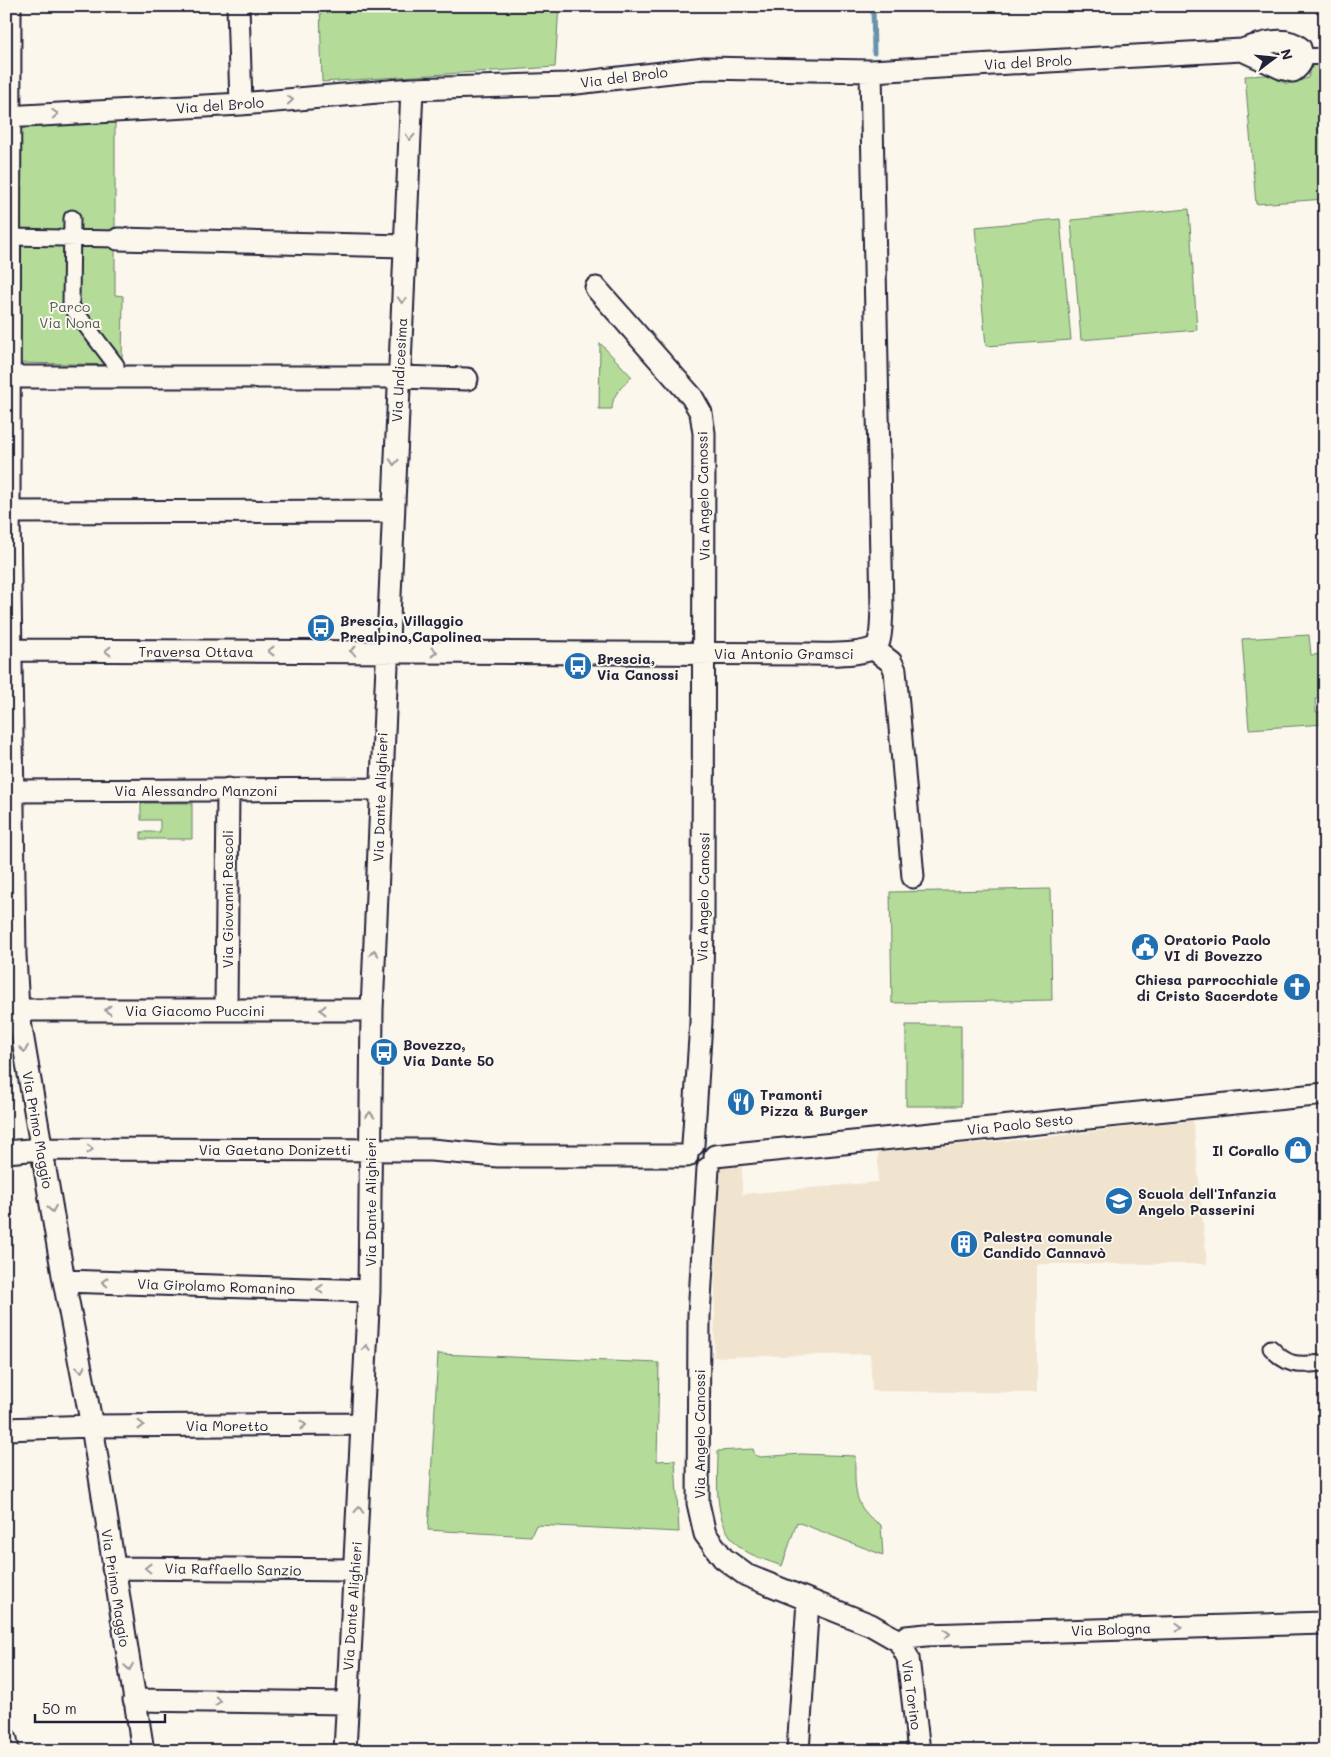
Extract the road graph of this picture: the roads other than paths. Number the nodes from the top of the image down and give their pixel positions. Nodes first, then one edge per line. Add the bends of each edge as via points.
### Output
1 (10, 6) edge
2 (238, 6) edge
3 (1325, 56) edge
4 (1302, 57) joint
5 (871, 71) junction
6 (412, 89) junction
7 (241, 104) junction
8 (8, 116) edge
9 (72, 218) dead end
10 (10, 237) junction
11 (72, 238) junction
12 (118, 239) joint
13 (405, 246) junction
14 (596, 288) dead end
15 (116, 365) dead end
16 (10, 377) junction
17 (398, 377) junction
18 (466, 379) dead end
19 (392, 511) junction
20 (9, 512) junction
21 (869, 650) junction
22 (9, 651) edge
23 (386, 652) junction
24 (705, 653) junction
25 (228, 789) junction
26 (380, 789) junction
27 (13, 791) junction
28 (913, 877) dead end
29 (226, 1009) junction
30 (18, 1010) junction
31 (372, 1010) junction
32 (1325, 1094) edge
33 (41, 1149) junction
34 (370, 1150) junction
35 (6, 1152) edge
36 (701, 1156) junction
37 (64, 1281) junction
38 (369, 1291) junction
39 (1270, 1348) dead end
40 (1325, 1363) edge
41 (361, 1424) junction
42 (92, 1426) junction
43 (6, 1429) edge
44 (113, 1568) junction
45 (354, 1570) junction
46 (808, 1601) junction
47 (1325, 1623) edge
48 (899, 1641) junction
49 (134, 1700) junction
50 (346, 1703) junction
51 (6, 1739) edge
52 (8, 1751) edge
53 (143, 1751) edge
54 (345, 1751) edge
55 (798, 1751) edge
56 (919, 1751) edge

1 - 8 street, Via Primo Maggio
2 - 7 street
3 - 4 street, Via del Brolo
4 - 5 street, Via del Brolo via 1300,65 1292,71 1242,50
5 - 6 street, Via del Brolo via 705,68 568,84
5 - 21 street via 882,609 878,643
7 -> 6 street, Via del Brolo
6 -> 13 street, Via Undicesima
8 -> 7 street, Via del Brolo
8 - 10 street, Via Primo Maggio
9 - 11 street
10 - 11 street
10 - 16 street, Via Primo Maggio
11 - 12 street
11 - 15 street via 71,306
12 - 13 street
13 -> 17 street, Via Undicesima
14 - 24 street, Via Angelo Canossi via 692,397 701,413 704,433
16 - 17 street
16 - 20 street, Via Primo Maggio
17 - 18 street
17 -> 19 street, Via Undicesima
19 - 20 street
19 - 23 street, Via Undicesima
20 - 22 street, Via Primo Maggio
21 - 24 street, Via Antonio Gramsci via 801,654
21 - 28 street via 891,662 895,670
23 -> 22 street, Traversa Ottava
22 - 27 street, Via Primo Maggio
23 -> 24 street
23 - 26 street, Via Dante Alighieri
24 - 36 street, Via Angelo Canossi
25 - 26 street, Via Alessandro Manzoni
25 - 27 street, Via Alessandro Manzoni
25 - 29 street, Via Giovanni Pascoli
31 -> 26 street, Via Dante Alighieri
27 - 30 street, Via Primo Maggio
29 -> 30 street, Via Giacomo Puccini
31 -> 29 street, Via Giacomo Puccini
30 -> 33 street, Via Primo Maggio
34 -> 31 street, Via Dante Alighieri
32 - 36 street, Via Paolo Sesto
33 -> 34 street, Via Gaetano Donizetti
33 - 35 street, Via Gaetano Donizetti
33 -> 37 street, Via Primo Maggio
34 - 36 street, Via Gaetano Donizetti via 431,1150 498,1156
34 - 38 street, Via Dante Alighieri
36 - 46 street, Via Angelo Canossi via 698,1502 705,1534 723,1558 746,1574
38 -> 37 street, Via Girolamo Romanino
37 -> 42 street, Via Primo Maggio
41 -> 38 street, Via Dante Alighieri
39 - 40 street via 1283,1362 1296,1365
42 -> 41 street, Via Moretto
45 -> 41 street, Via Dante Alighieri
42 - 43 street
42 - 44 street, Via Primo Maggio
45 -> 44 street, Via Raffaello Sanzio
44 -> 49 street, Via Primo Maggio
45 - 50 street, Via Dante Alighieri
46 - 48 street, Via Angelo Canossi via 871,1625
46 - 55 street
48 -> 47 street, Via Bologna via 926,1635
48 - 56 street, Via Torino via 908,1658
49 -> 50 street
49 - 53 street, Via Primo Maggio
50 - 54 street, Via Dante Alighieri
51 - 52 street

